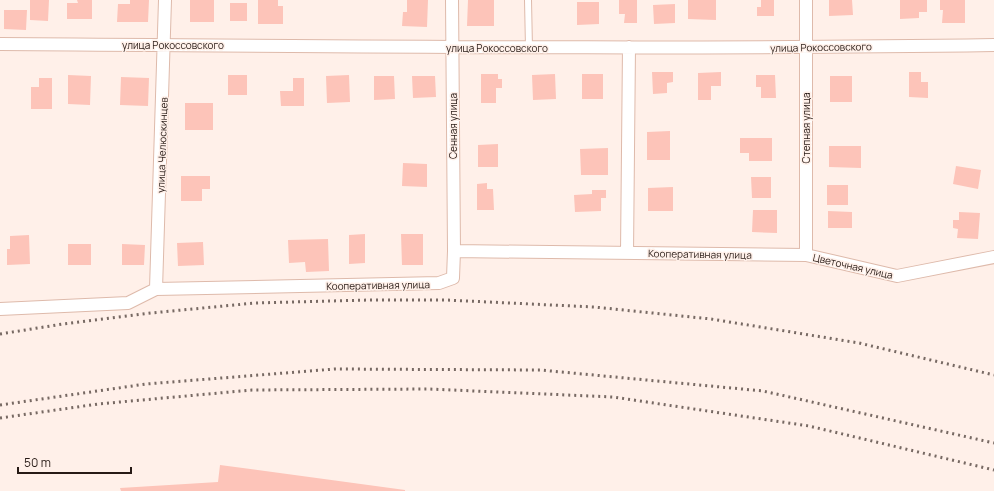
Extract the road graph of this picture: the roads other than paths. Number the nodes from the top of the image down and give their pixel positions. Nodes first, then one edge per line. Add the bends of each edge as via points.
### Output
1 (166, 0) edge
2 (452, 0) edge
3 (528, 0) edge
4 (806, 0) edge
5 (0, 44) edge
6 (165, 45) junction
7 (994, 45) edge
8 (453, 48) junction
9 (529, 48) junction
10 (629, 48) junction
11 (806, 48) junction
12 (454, 251) junction
13 (627, 253) junction
14 (806, 255) junction
15 (994, 257) edge
16 (156, 289) junction
17 (0, 310) edge

1 - 6 street, улица Челюскинцев
2 - 8 street, Сенная улица
3 - 9 lane
4 - 11 street, Степная улица
5 - 6 street, улица Рокоссовского
6 - 8 street, улица Рокоссовского
6 - 16 street, улица Челюскинцев
7 - 11 street, улица Рокоссовского
8 - 9 street, улица Рокоссовского
8 - 12 street, Сенная улица
9 - 10 street, улица Рокоссовского
10 - 11 street, улица Рокоссовского
10 - 13 street
11 - 14 street, Степная улица
12 - 13 street, Кооперативная улица
12 - 16 street, Кооперативная улица via 452,278 439,284
13 - 14 street, Кооперативная улица
14 - 15 street, Цветочная улица via 897,276
16 - 17 street, Кооперативная улица via 128,303

